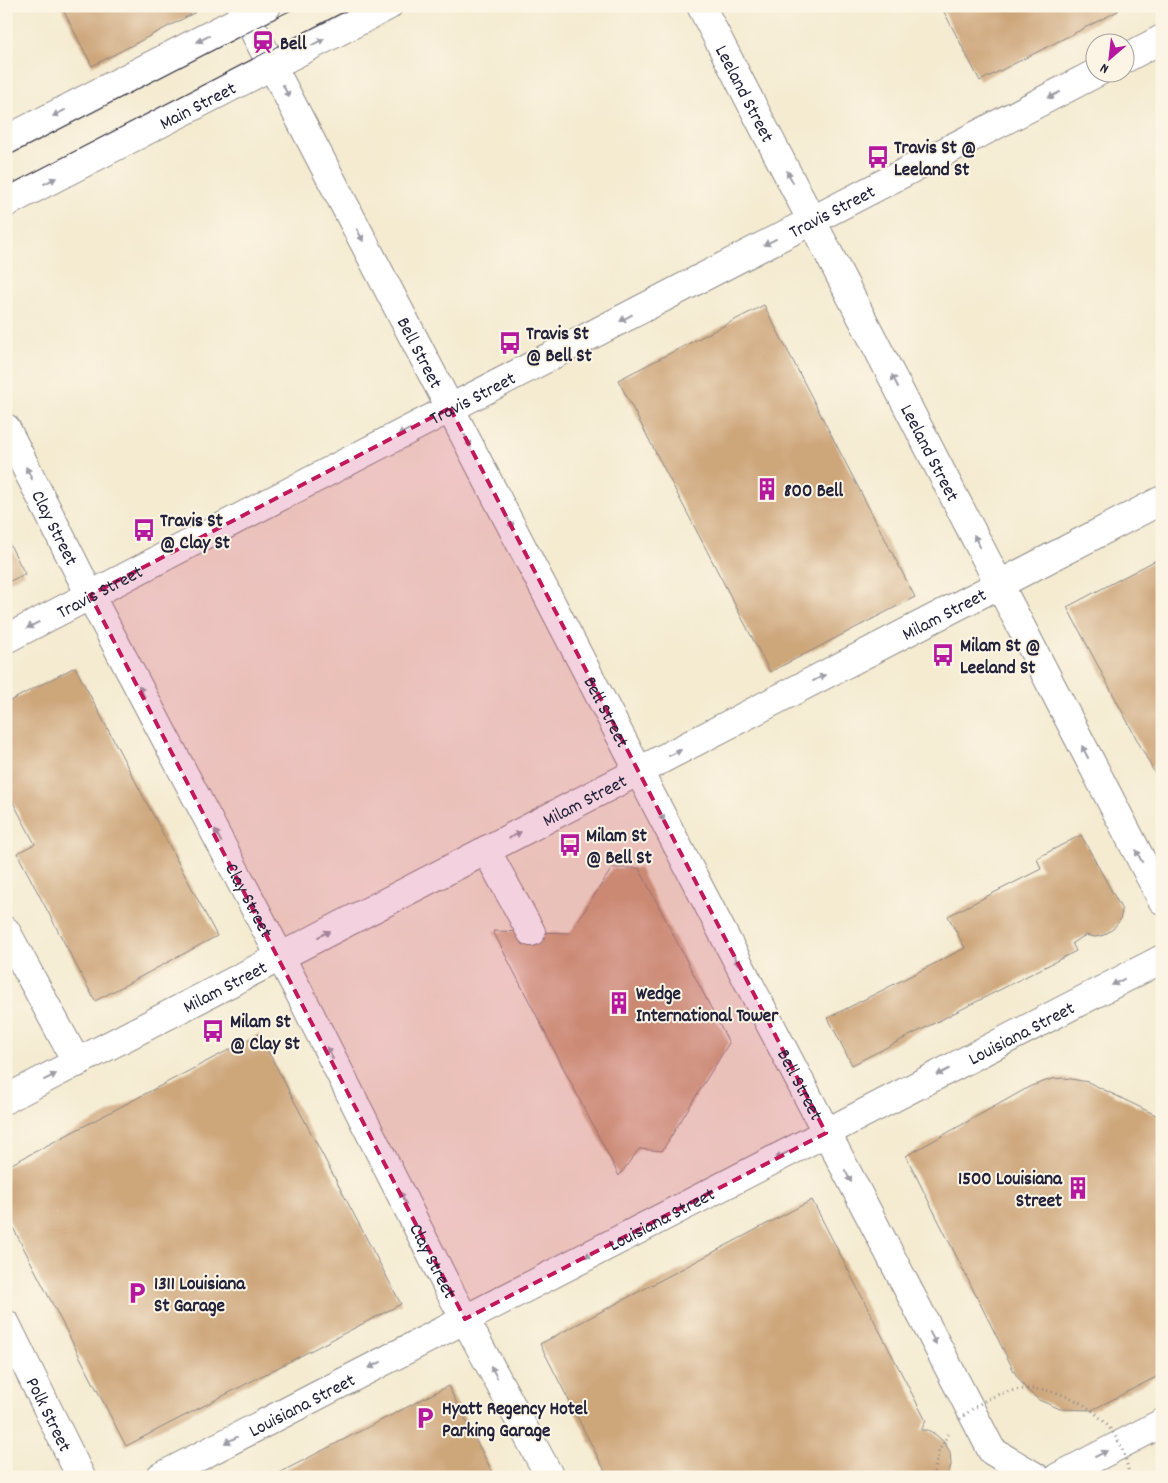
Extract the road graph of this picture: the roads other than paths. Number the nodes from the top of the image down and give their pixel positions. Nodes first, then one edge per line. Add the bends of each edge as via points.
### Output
1 (388, 6) edge
2 (701, 6) edge
3 (251, 10) edge
4 (1162, 39) edge
5 (1136, 53) edge
6 (273, 66) junction
7 (1086, 78) edge
8 (6, 140) edge
9 (6, 203) edge
10 (812, 220) junction
11 (450, 408) junction
12 (6, 428) edge
13 (1162, 500) edge
14 (999, 584) junction
15 (90, 595) junction
16 (6, 639) edge
17 (638, 771) junction
18 (486, 850) junction
19 (1162, 900) edge
20 (6, 931) edge
21 (530, 932) dead end
22 (281, 957) junction
23 (1162, 959) edge
24 (77, 1063) junction
25 (6, 1099) edge
26 (826, 1133) junction
27 (465, 1319) junction
28 (6, 1324) edge
29 (1162, 1423) edge
30 (81, 1477) edge
31 (160, 1477) edge
32 (550, 1477) edge
33 (1036, 1477) edge
34 (1058, 1477) edge

6 -> 1 main road, Main Street
10 -> 2 main road, Leeland Street
3 - 6 main road, Bell Street
3 -> 8 main road
4 - 5 main road
9 -> 6 main road, Main Street
6 -> 11 main road, Bell Street
7 -> 10 main road, Travis Street
10 -> 11 main road, Travis Street
14 -> 10 main road, Leeland Street
11 -> 15 main road, Travis Street
11 -> 17 main road, Bell Street
15 -> 12 main road, Clay Street
13 - 14 main road, Milam Street
17 -> 14 main road, Milam Street
19 -> 14 main road, Leeland Street
15 -> 16 main road, Travis Street
22 -> 15 main road, Clay Street
18 -> 17 main road, Milam Street
17 -> 26 main road, Bell Street
18 - 21 main road
22 -> 18 main road, Milam Street
20 - 24 main road
22 - 24 main road, Milam Street
27 -> 22 main road, Clay Street
23 -> 26 main road, Louisiana Street
25 -> 24 main road, Milam Street
26 -> 27 main road, Louisiana Street
26 -> 33 main road, Bell Street via 992,1451
27 -> 31 main road, Louisiana Street
32 -> 27 main road, Clay Street
28 - 30 main road, Polk Street
34 -> 29 main road

